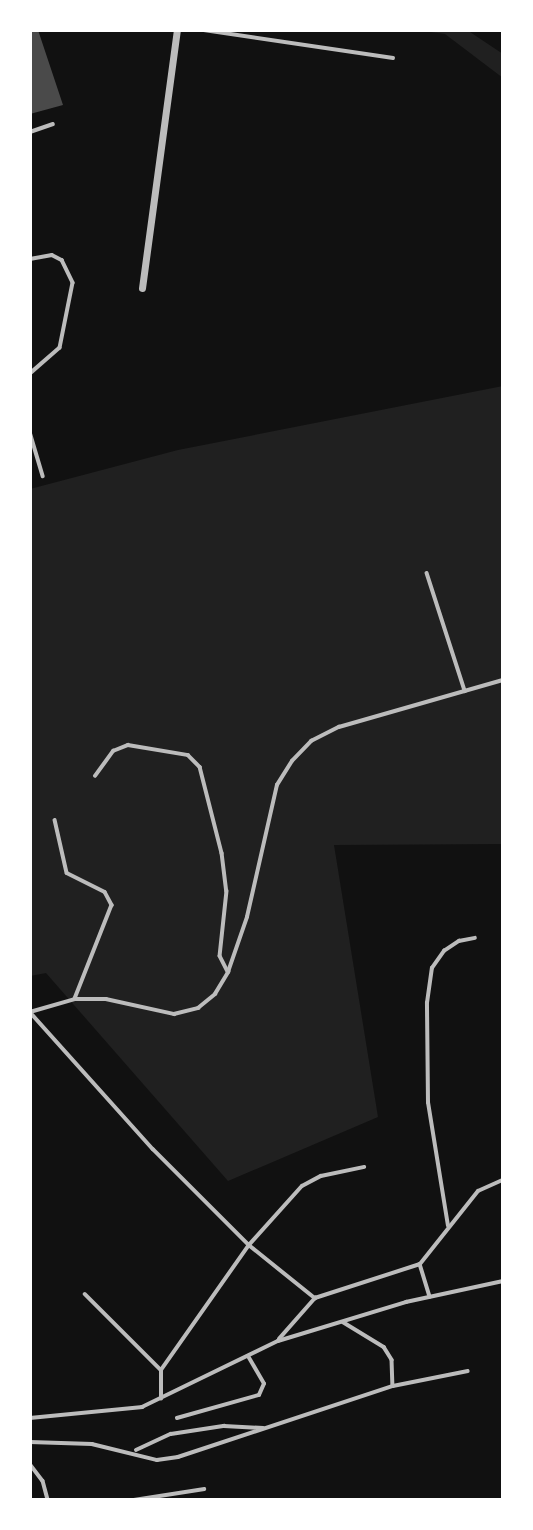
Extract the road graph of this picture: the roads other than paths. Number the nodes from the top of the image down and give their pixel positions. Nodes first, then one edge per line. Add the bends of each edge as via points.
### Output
1 (177, 30) edge
2 (204, 30) edge
3 (393, 58) dead end
4 (53, 124) dead end
5 (30, 132) edge
6 (30, 259) edge
7 (142, 288) dead end
8 (30, 374) edge
9 (30, 432) edge
10 (43, 476) dead end
11 (427, 573) dead end
12 (503, 680) edge
13 (465, 691) junction
14 (94, 776) dead end
15 (55, 820) dead end
16 (475, 938) dead end
17 (228, 972) junction
18 (75, 999) junction
19 (30, 1012) edge
20 (364, 1167) dead end
21 (503, 1180) edge
22 (448, 1226) junction
23 (249, 1245) junction
24 (420, 1264) junction
25 (503, 1281) edge
26 (85, 1294) dead end
27 (430, 1296) junction
28 (315, 1298) junction
29 (343, 1322) junction
30 (278, 1341) junction
31 (249, 1358) junction
32 (161, 1370) junction
33 (468, 1371) dead end
34 (393, 1386) junction
35 (161, 1399) junction
36 (30, 1418) edge
37 (177, 1418) dead end
38 (265, 1429) junction
39 (30, 1441) edge
40 (135, 1451) junction
41 (30, 1464) edge
42 (204, 1489) dead end
43 (48, 1500) edge
44 (134, 1500) edge

1 - 7 street
2 - 3 lane
4 - 5 lane
6 - 8 lane via 52,255 62,260 73,283 60,348
9 - 10 lane
11 - 13 lane
12 - 13 lane
13 - 17 lane via 340,727 311,741 292,761 277,785 247,917
14 - 17 lane via 113,751 128,745 188,755 200,767 224,865 227,891 220,956
15 - 18 lane via 67,873 105,892 111,905
16 - 22 lane via 459,940 444,951 432,968 427,1003 428,1103
17 - 18 lane via 215,994 198,1008 174,1014 106,999
18 - 19 lane
19 - 23 lane via 153,1149
20 - 23 lane via 321,1175 302,1186
21 - 22 lane via 478,1191
22 - 24 lane via 433,1253
23 - 28 lane
23 - 32 lane
24 - 27 lane
24 - 28 lane
25 - 27 lane
26 - 32 lane
27 - 29 lane
28 - 30 lane
29 - 30 lane
29 - 34 lane via 384,1347 392,1360
30 - 31 lane
31 - 35 lane
31 - 37 lane via 264,1384 259,1395
32 - 35 lane
33 - 34 lane
34 - 38 lane
35 - 36 lane via 108,1413
38 - 40 lane via 224,1426 171,1434
38 - 40 lane via 178,1457 157,1460
39 - 40 lane
41 - 43 lane via 43,1480
42 - 44 lane

